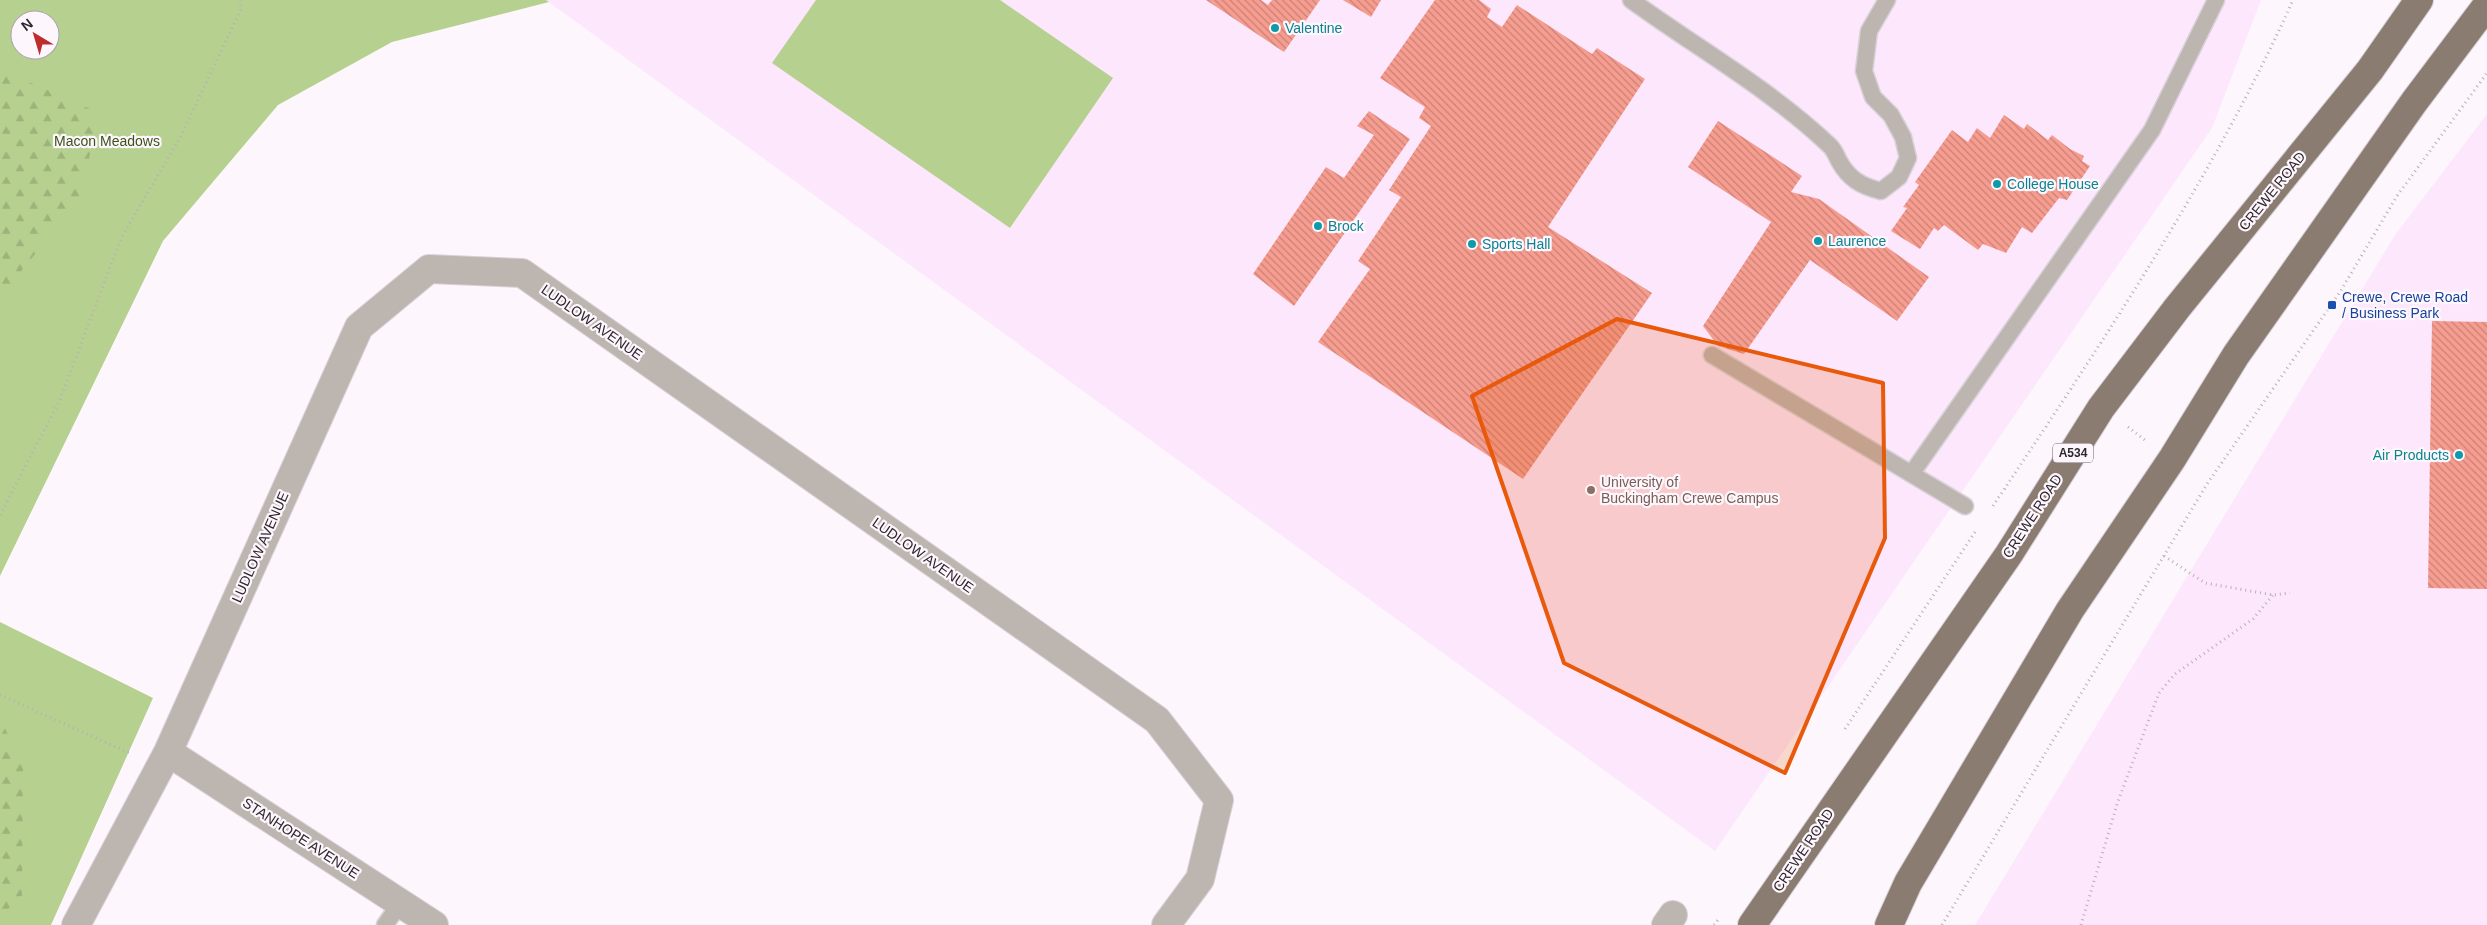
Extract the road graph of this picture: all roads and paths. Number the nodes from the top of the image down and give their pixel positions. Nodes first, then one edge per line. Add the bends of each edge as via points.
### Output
1 (242, 0) edge
2 (1631, 0) edge
3 (1887, 0) edge
4 (2216, 0) edge
5 (2293, 0) edge
6 (2419, 0) edge
7 (2487, 4) edge
8 (2487, 73) edge
9 (1712, 355) dead end
10 (2072, 388) junction
11 (2101, 408) junction
12 (2172, 459) junction
13 (1912, 473) junction
14 (2207, 484) junction
15 (1965, 506) dead end
16 (1989, 511) dead end
17 (0, 515) edge
18 (1978, 528) dead end
19 (2164, 556) junction
20 (2290, 593) dead end
21 (2273, 595) junction
22 (0, 695) edge
23 (1840, 736) dead end
24 (168, 752) junction
25 (401, 902) junction
26 (1725, 908) dead end
27 (76, 925) edge
28 (385, 925) edge
29 (434, 925) edge
30 (1166, 925) edge
31 (1714, 925) edge
32 (1752, 925) edge
33 (1889, 925) edge
34 (1942, 925) edge
35 (2081, 925) edge

1 - 17 path via 241,9 181,136 121,238 60,400
2 - 3 lane via 1797,115 1832,147 1846,173 1860,186 1880,191 1899,177 1908,158 1903,137 1891,115 1874,97 1864,71 1868,31
4 - 13 lane via 2152,130
5 - 10 path via 2180,216
6 - 11 main road, CREWE ROAD / A534 via 2370,70 2177,308
7 - 12 main road via 2236,355
8 - 14 path via 2397,196 2340,292
9 - 13 lane
10 - 11 path
10 - 16 path
11 - 12 path
11 - 32 main road, CREWE ROAD / A534 via 2009,554
12 - 14 path
12 - 33 main road via 2070,610 1908,883
13 - 15 lane
14 - 19 path
18 - 23 path
19 - 21 path via 2205,583
19 - 34 path
20 - 21 path
21 - 35 path via 2253,619 2175,674 2159,693 2118,801
22 - 24 path via 127,752
24 - 25 street, STANHOPE AVENUE
24 - 27 street, LUDLOW AVENUE
24 - 30 street, LUDLOW AVENUE via 359,327 429,269 522,273 1157,720 1219,800 1200,879
25 - 28 lane
25 - 29 street, STANHOPE AVENUE
26 - 31 path

